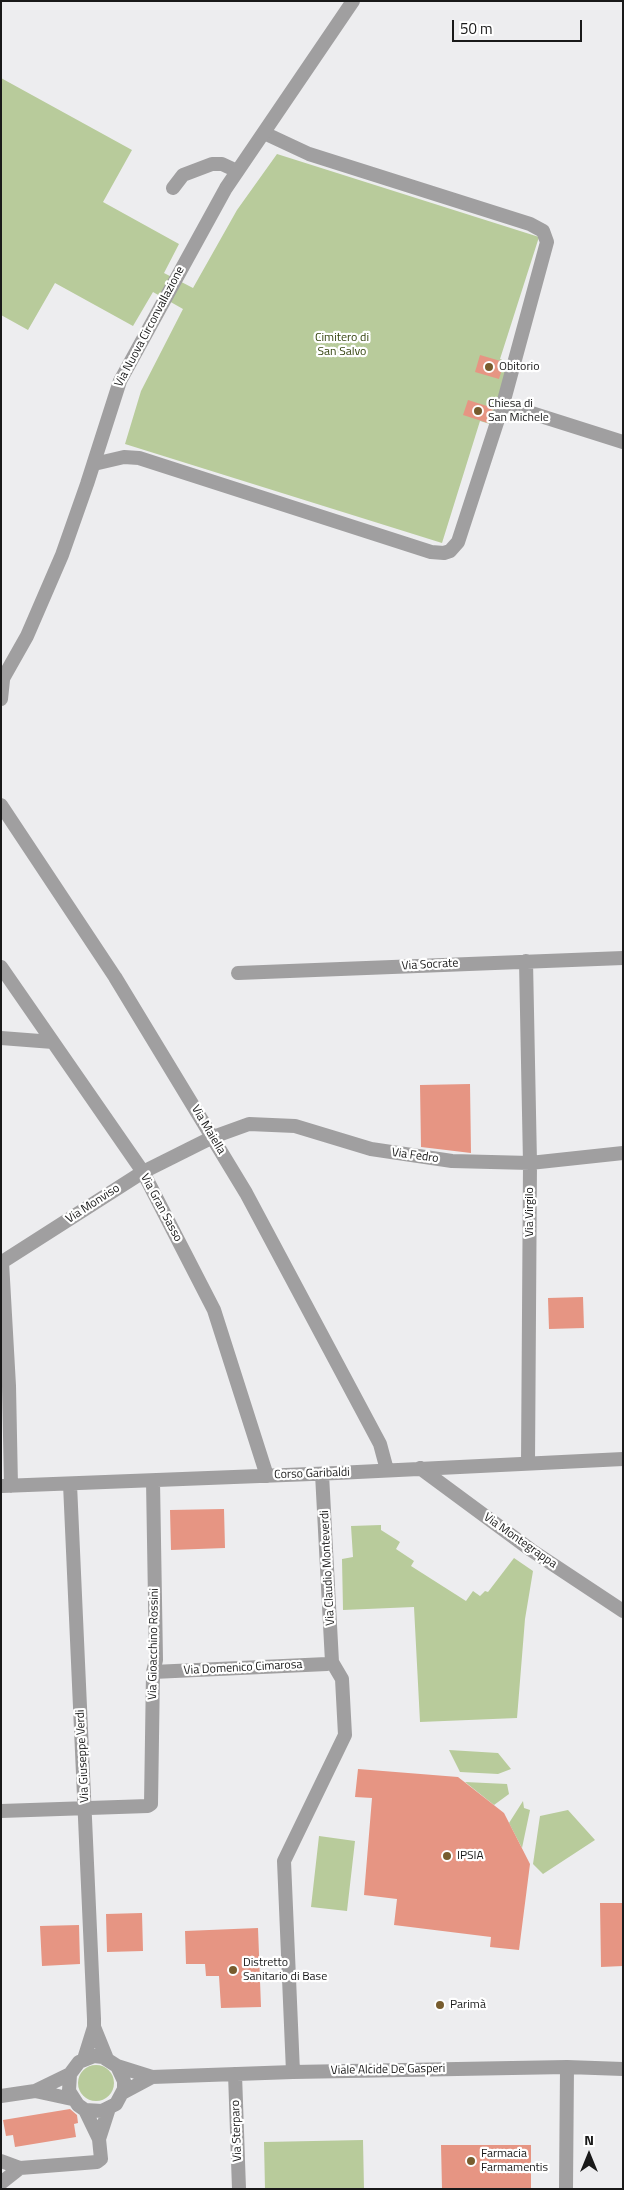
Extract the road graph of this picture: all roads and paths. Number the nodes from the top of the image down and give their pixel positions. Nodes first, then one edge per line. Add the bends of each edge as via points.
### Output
1 (353, 1) edge
2 (264, 133) junction
3 (237, 170) junction
4 (173, 188) dead end
5 (503, 404) junction
6 (623, 442) edge
7 (94, 464) junction
8 (2, 681) edge
9 (1, 699) edge
10 (1, 801) edge
11 (2, 805) edge
12 (623, 958) edge
13 (526, 961) junction
14 (1, 967) edge
15 (238, 973) dead end
16 (1, 1038) edge
17 (53, 1042) junction
18 (213, 1137) junction
19 (623, 1153) edge
20 (530, 1163) junction
21 (142, 1172) junction
22 (2, 1262) edge
23 (623, 1459) edge
24 (528, 1463) junction
25 (420, 1468) junction
26 (387, 1470) junction
27 (322, 1474) junction
28 (268, 1476) junction
29 (153, 1481) junction
30 (70, 1484) junction
31 (6, 1486) edge
32 (623, 1611) edge
33 (332, 1662) junction
34 (153, 1672) junction
35 (85, 1808) junction
36 (1, 1811) edge
37 (94, 2027) junction
38 (84, 2059) junction
39 (112, 2062) junction
40 (567, 2067) junction
41 (623, 2069) edge
42 (293, 2072) junction
43 (70, 2074) junction
44 (235, 2074) junction
45 (152, 2077) junction
46 (36, 2091) junction
47 (122, 2094) junction
48 (1, 2096) edge
49 (72, 2099) junction
50 (109, 2108) junction
51 (85, 2110) junction
52 (99, 2139) junction
53 (1, 2161) edge
54 (20, 2168) junction
55 (1, 2183) edge
56 (239, 2189) edge
57 (566, 2189) edge

1 - 2 street, Via Nuova Circonvallazione
2 - 3 street, Via Nuova Circonvallazione
2 - 5 street via 309,154 530,224 543,231 547,242
3 - 4 street via 212,164 183,175
3 - 7 street, Via Nuova Circonvallazione via 120,381
5 - 6 street
5 - 7 street via 458,542 455,548 444,553 431,552 139,458 124,457
7 - 8 street, Via Nuova Circonvallazione via 62,555 27,636
8 - 9 street, Via Nuova Circonvallazione
10 - 11 street, Via Maiella
11 - 18 street, Via Maiella via 115,977
12 - 13 street, Via Socrate
13 - 15 street, Via Socrate
13 - 20 street, Via Virgilo
14 - 17 street, Via Gran Sasso
16 - 17 street
17 - 21 street, Via Gran Sasso
18 - 20 street, Via Fedro via 249,1124 295,1126 371,1150 452,1161
18 - 21 street, Via Monviso
18 - 26 street, Via Maiella via 375,1435
19 - 20 street, Via Fedro
20 - 24 street, Via Virgilo
21 - 22 street, Via Monviso
21 - 28 street, Via Gran Sasso via 214,1310
22 - 31 street via 9,1386
23 - 24 street, Corso Garibaldi
24 - 25 street, Corso Garibaldi
25 - 26 street, Corso Garibaldi
25 - 32 street, Via Montegrappa via 531,1550
26 - 27 street, Corso Garibaldi
27 - 28 street, Corso Garibaldi
27 - 33 street, Via Claudio Monteverdi
28 - 29 street, Corso Garibaldi
29 - 30 street, Corso Garibaldi
29 - 34 street, Via Gioacchino Rossini via 156,1660
30 - 31 street, Corso Garibaldi
30 - 35 street, Via Giuseppe Verdi
33 - 34 street, Via Domenico Cimarosa
33 - 42 street via 342,1679 345,1735 284,1861
34 - 35 street, Via Gioacchino Rossini via 152,1801 148,1806
35 - 36 street
35 - 37 street, Via Giuseppe Verdi
37 - 38 street, Via Giuseppe Verdi
37 - 39 street, Via Giuseppe Verdi
38 - 39 street via 94,2056
38 - 43 street
39 - 45 street, Viale Alcide De Gasperi
39 - 47 street via 124,2081
40 - 41 street, Viale Alcide De Gasperi
40 - 42 street, Viale Alcide De Gasperi
40 - 57 street
42 - 44 street, Viale Alcide De Gasperi
43 - 46 street
43 - 49 street
44 - 45 street, Viale Alcide De Gasperi
44 - 56 street, Via Sterparo
45 - 47 street, Viale Alcide De Gasperi
46 - 48 street
46 - 49 street
47 - 50 street
49 - 51 street
50 - 51 street
50 - 52 street
51 - 52 street
52 - 54 street via 101,2159 97,2162
53 - 54 street
54 - 55 street

